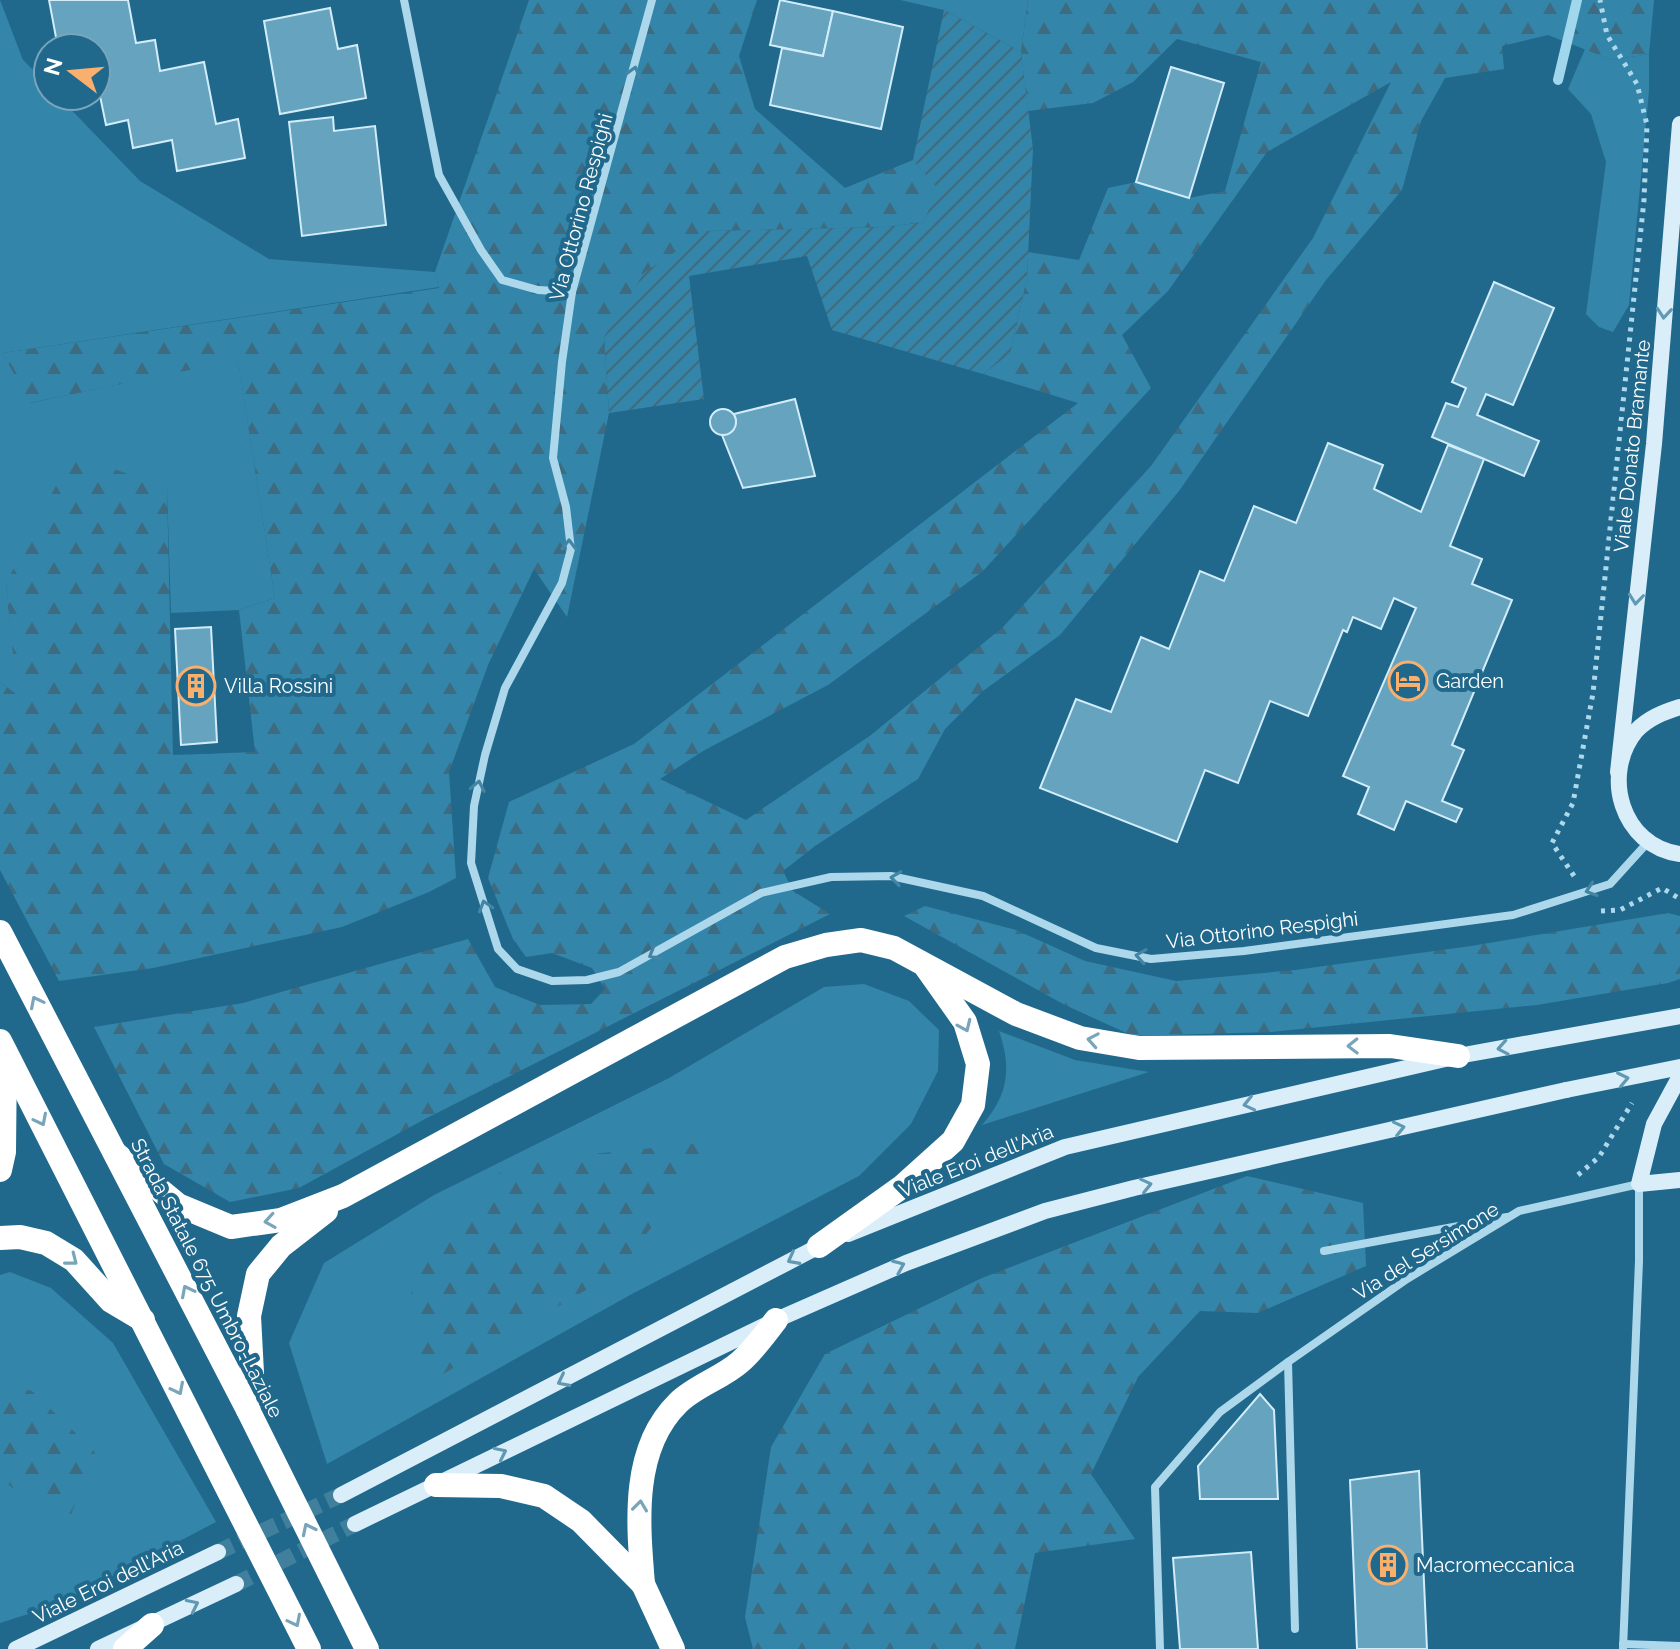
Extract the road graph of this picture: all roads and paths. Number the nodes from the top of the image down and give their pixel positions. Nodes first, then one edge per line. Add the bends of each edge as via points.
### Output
1 (404, 0) edge
2 (652, 0) edge
3 (1600, 0) edge
4 (1680, 124) edge
5 (572, 292) junction
6 (1630, 354) dead end
7 (1680, 707) edge
8 (1618, 772) junction
9 (1649, 841) junction
10 (1678, 855) edge
11 (0, 932) edge
12 (922, 962) junction
13 (1680, 1016) edge
14 (2, 1046) edge
15 (1458, 1056) junction
16 (1680, 1067) edge
17 (1680, 1076) edge
18 (116, 1154) junction
19 (0, 1170) edge
20 (1680, 1180) edge
21 (1639, 1184) junction
22 (343, 1196) junction
23 (1512, 1216) junction
24 (0, 1238) edge
25 (819, 1246) junction
26 (1324, 1251) dead end
27 (143, 1320) junction
28 (776, 1320) junction
29 (1288, 1362) junction
30 (248, 1410) junction
31 (436, 1485) junction
32 (341, 1495) tunnel mouth
33 (355, 1524) tunnel mouth
34 (218, 1552) tunnel mouth
35 (236, 1584) tunnel mouth
36 (643, 1584) junction
37 (152, 1625) junction
38 (1295, 1629) dead end
39 (1623, 1646) edge
40 (1680, 1646) edge
41 (16, 1649) edge
42 (98, 1649) edge
43 (125, 1649) edge
44 (309, 1649) edge
45 (367, 1649) edge
46 (673, 1649) edge
47 (1160, 1649) edge

1 - 5 street via 439,175 481,250 502,280
5 -> 2 street, Via Ottorino Respighi
3 - 6 path via 1607,35 1637,84 1647,125
4 -> 8 main road, Viale Donato Bramante via 1654,444
9 -> 5 street, Via Ottorino Respighi via 1610,884 1513,915 1244,951 1151,959 1096,948 983,896 891,876 831,877 761,893 619,972 552,981 517,969 498,949 471,863 474,806 505,688 562,583 571,549 553,458
7 - 8 main road via 1638,729 1624,749
8 - 9 main road, Viale Donato Bramante via 1623,811
9 - 10 main road, Viale Donato Bramante
18 -> 11 highway, Strada Statale 675 Umbro-Laziale
15 -> 12 highway via 1390,1046 1139,1048 1080,1038 1016,1014
12 - 22 highway via 861,940 785,957
12 -> 25 highway via 965,1022 978,1064 973,1105 953,1141 903,1186
13 -> 15 main road, Viale Eroi dell'Aria
14 - 19 highway
14 -> 27 highway
15 -> 25 main road, Viale Eroi dell'Aria via 1065,1147
28 -> 16 main road, bridge via 906,1263 1045,1211
17 - 21 main road via 1654,1124
22 -> 18 highway via 281,1220 231,1227 178,1205
30 -> 18 highway, Strada Statale 675 Umbro-Laziale
20 - 21 main road
21 - 23 street, Via del Sersimone
21 - 39 street
22 - 30 highway via 281,1246 258,1274 249,1316
23 - 26 street
23 - 29 street, Via del Sersimone via 1407,1279
24 -> 27 highway via 46,1243 74,1260 111,1301
25 -> 32 main road, Viale Eroi dell'Aria
27 -> 44 highway
31 -> 28 main road
36 -> 28 highway via 638,1519 655,1433 679,1402 740,1362
29 - 38 street
29 - 47 street, Via del Sersimone via 1220,1412 1155,1487
45 -> 30 highway, Strada Statale 675 Umbro-Laziale
31 - 33 main road
31 - 36 highway via 501,1486 544,1496 581,1521
34 - 41 main road, Viale Eroi dell'Aria
37 -> 35 main road
36 - 46 highway
37 - 42 main road
37 - 43 highway
39 - 40 street

